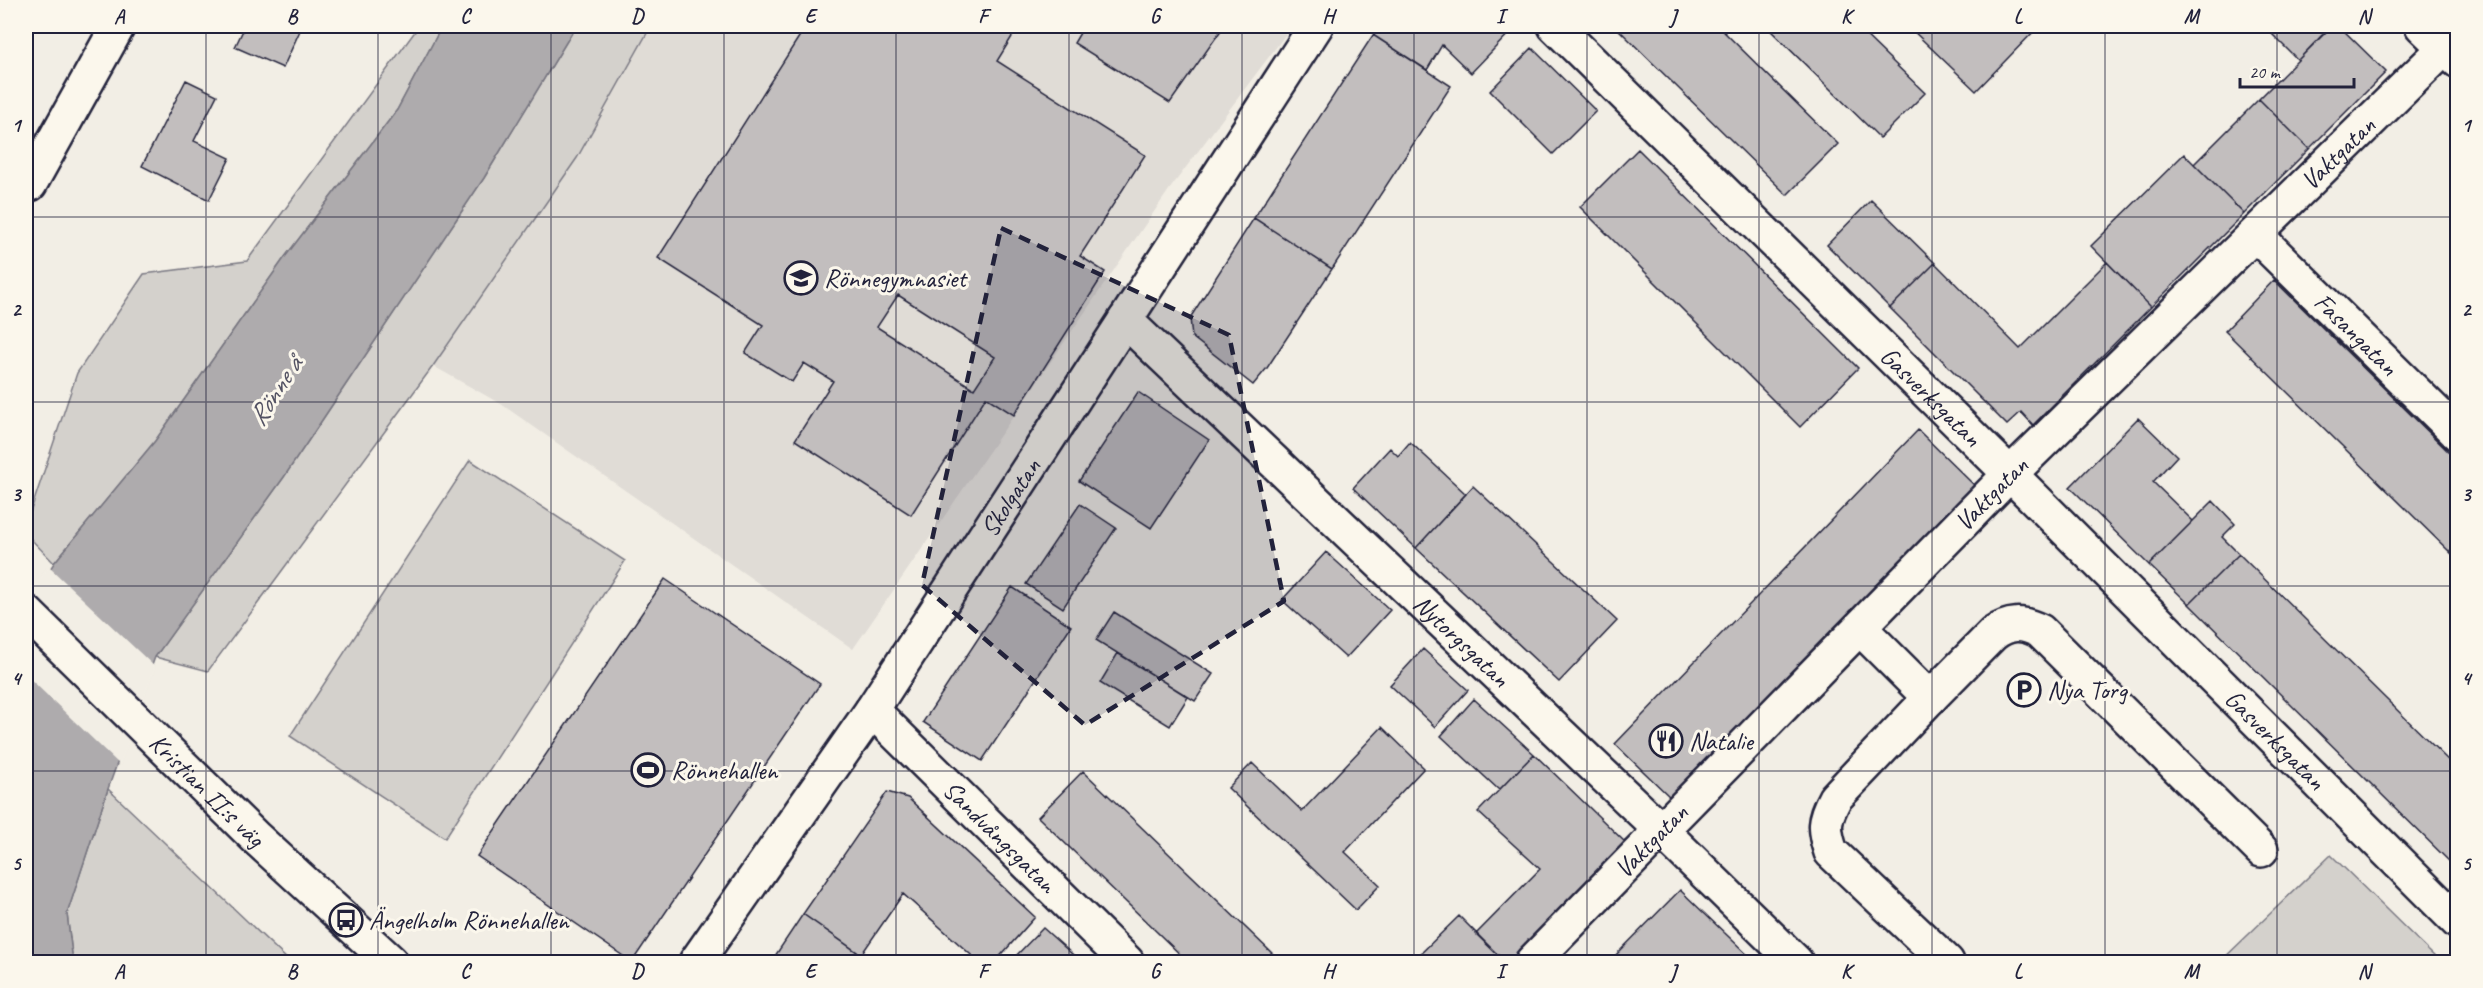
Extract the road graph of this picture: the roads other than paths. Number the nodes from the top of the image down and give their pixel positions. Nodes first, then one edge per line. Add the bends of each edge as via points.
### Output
1 (118, 26) edge
2 (1316, 26) edge
3 (1555, 26) edge
4 (2445, 42) edge
5 (30, 184) dead end
6 (2256, 235) junction
7 (1125, 320) junction
8 (2457, 434) edge
9 (2010, 474) junction
10 (26, 612) edge
11 (1860, 628) junction
12 (1930, 698) junction
13 (872, 710) junction
14 (1662, 831) junction
15 (2261, 850) dead end
16 (2457, 922) edge
17 (391, 963) edge
18 (696, 963) edge
19 (1127, 963) edge
20 (1532, 963) edge
21 (1796, 963) edge
22 (1947, 963) edge

1 - 5 street
2 - 7 street, Skolgatan
3 - 9 street, Gasverksgatan
4 - 6 street, Vaktgatan
6 - 8 street, Fasangatan
6 - 9 street, Vaktgatan
7 - 13 street, Skolgatan
7 - 14 street, Nytorgsgatan
9 - 11 street, Vaktgatan
9 - 16 street, Gasverksgatan
10 - 17 street, Kristian II:s väg via 256,838
11 - 12 street
11 - 14 street, Vaktgatan
12 - 15 street via 1998,630 2016,623 2029,625 2040,631
12 - 22 street via 1835,798 1826,815 1825,834 1831,852
13 - 18 street, Skolgatan
13 - 19 street, Sandvångsgatan
14 - 20 street, Vaktgatan
14 - 21 street, Nytorgsgatan

